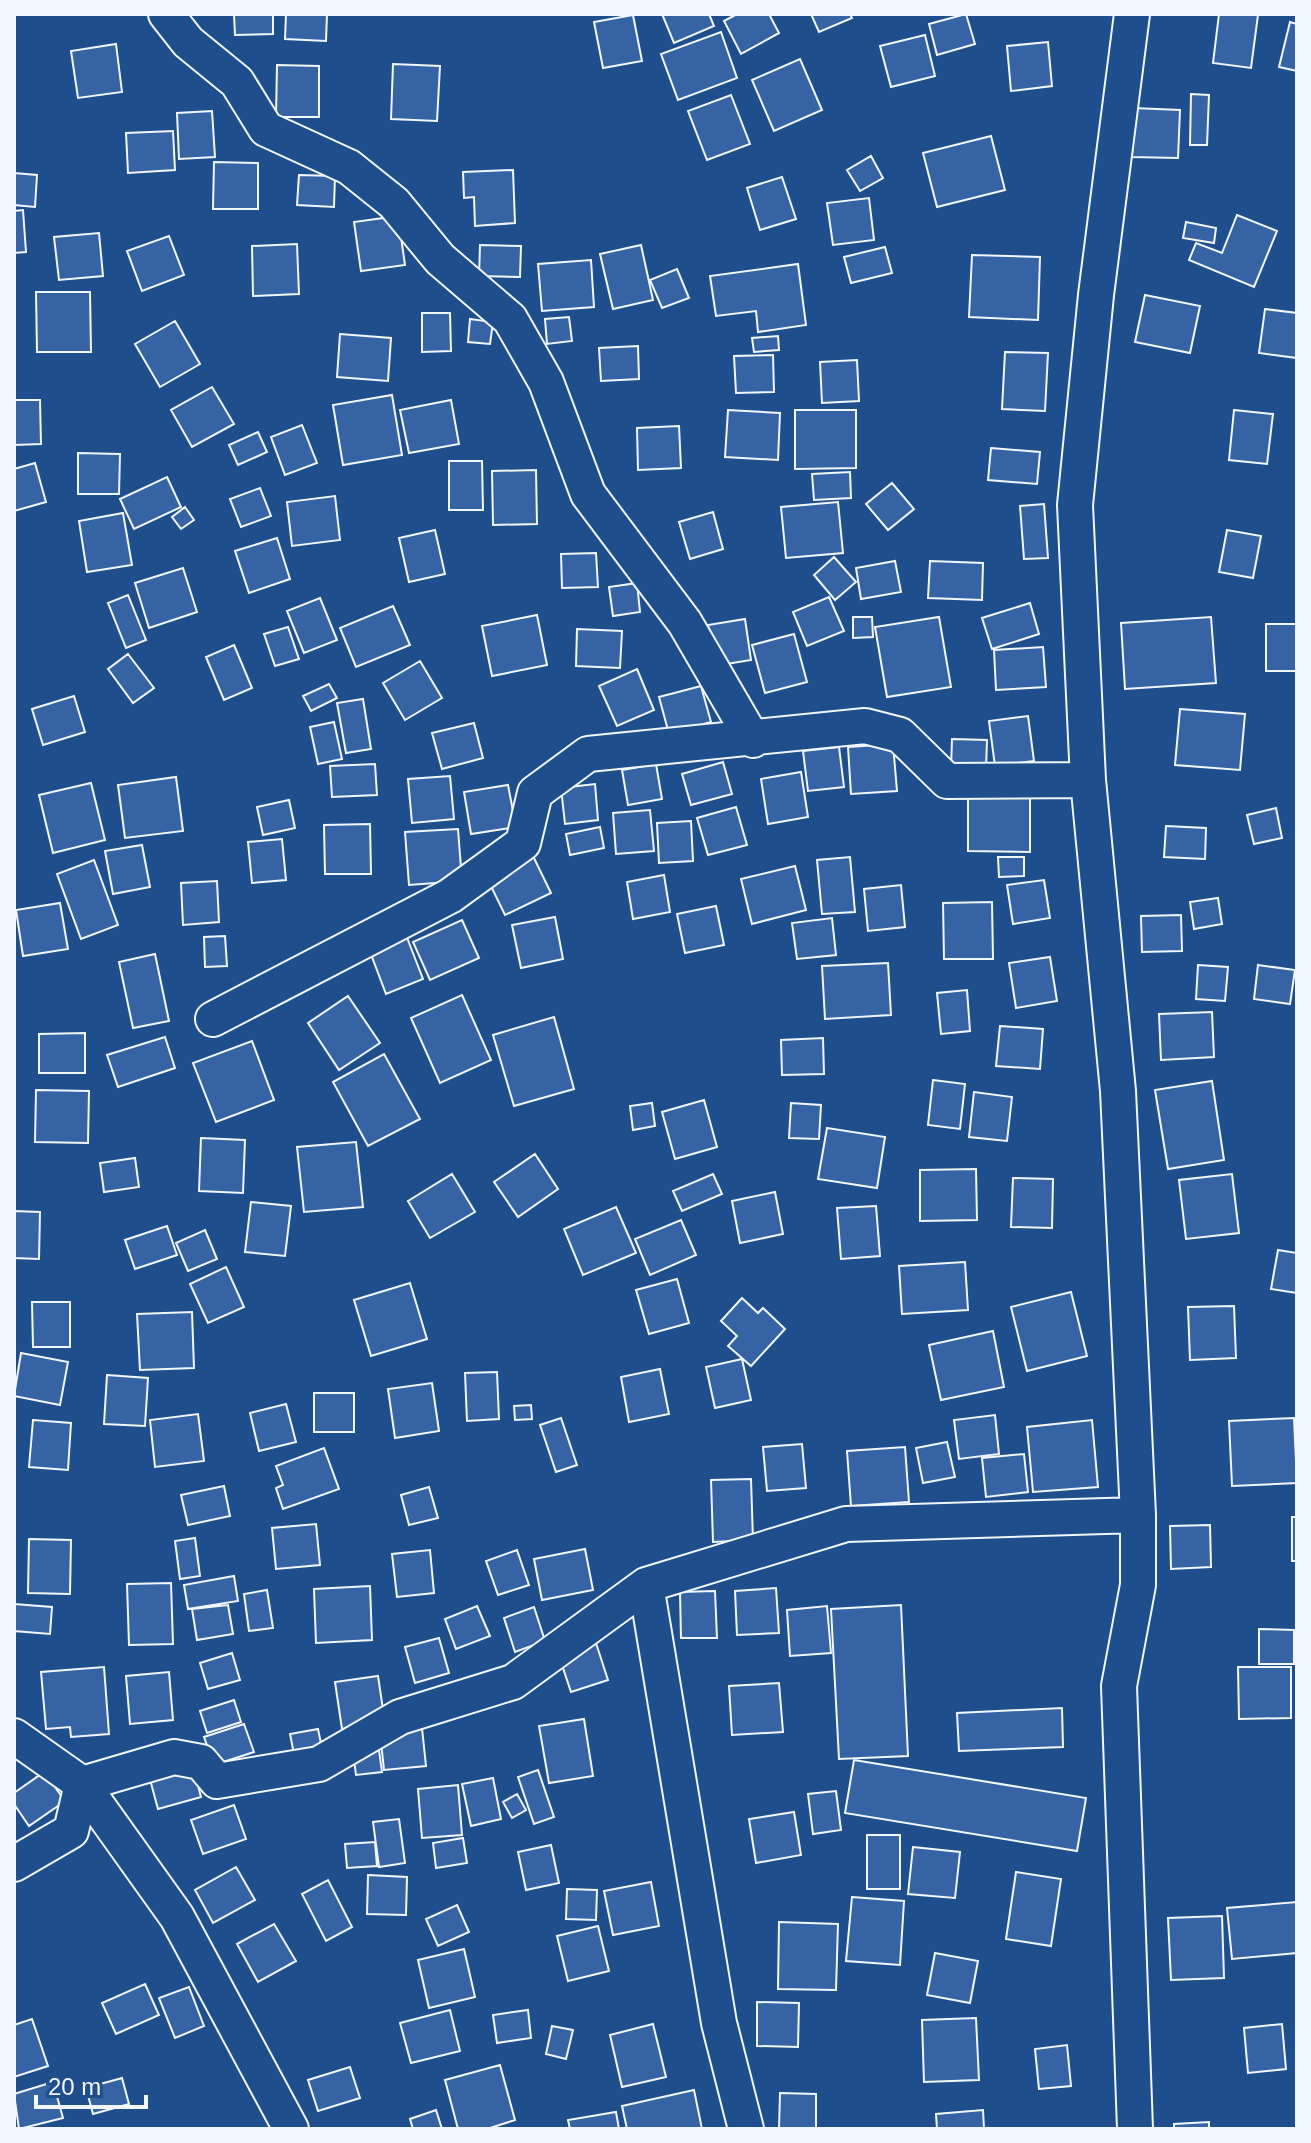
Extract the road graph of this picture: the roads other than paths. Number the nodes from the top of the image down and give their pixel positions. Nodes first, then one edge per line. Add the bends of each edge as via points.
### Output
1 (166, 14) edge
2 (1132, 14) edge
3 (753, 740) junction
4 (1088, 780) junction
5 (213, 1019) dead end
6 (1138, 1515) junction
7 (646, 1585) junction
8 (14, 1736) edge
9 (82, 1784) junction
10 (14, 1864) edge
11 (291, 2129) edge
12 (746, 2129) edge
13 (1135, 2129) edge

1 - 3 street via 188,42 237,82 266,129 349,167 394,203 440,259 510,319 546,382 588,494 685,623
2 - 4 street via 1075,505
3 - 4 street via 865,726 900,735 947,781
3 - 5 street via 588,754 535,793 523,843 450,896
4 - 6 street via 1118,1091
6 - 7 street via 846,1524
6 - 13 street via 1138,1585 1119,1686
7 - 9 street via 513,1682 400,1717 319,1764 217,1781 201,1762 174,1757
7 - 12 street via 719,2023
8 - 9 street
9 - 10 street via 71,1831
9 - 11 street via 177,1917

